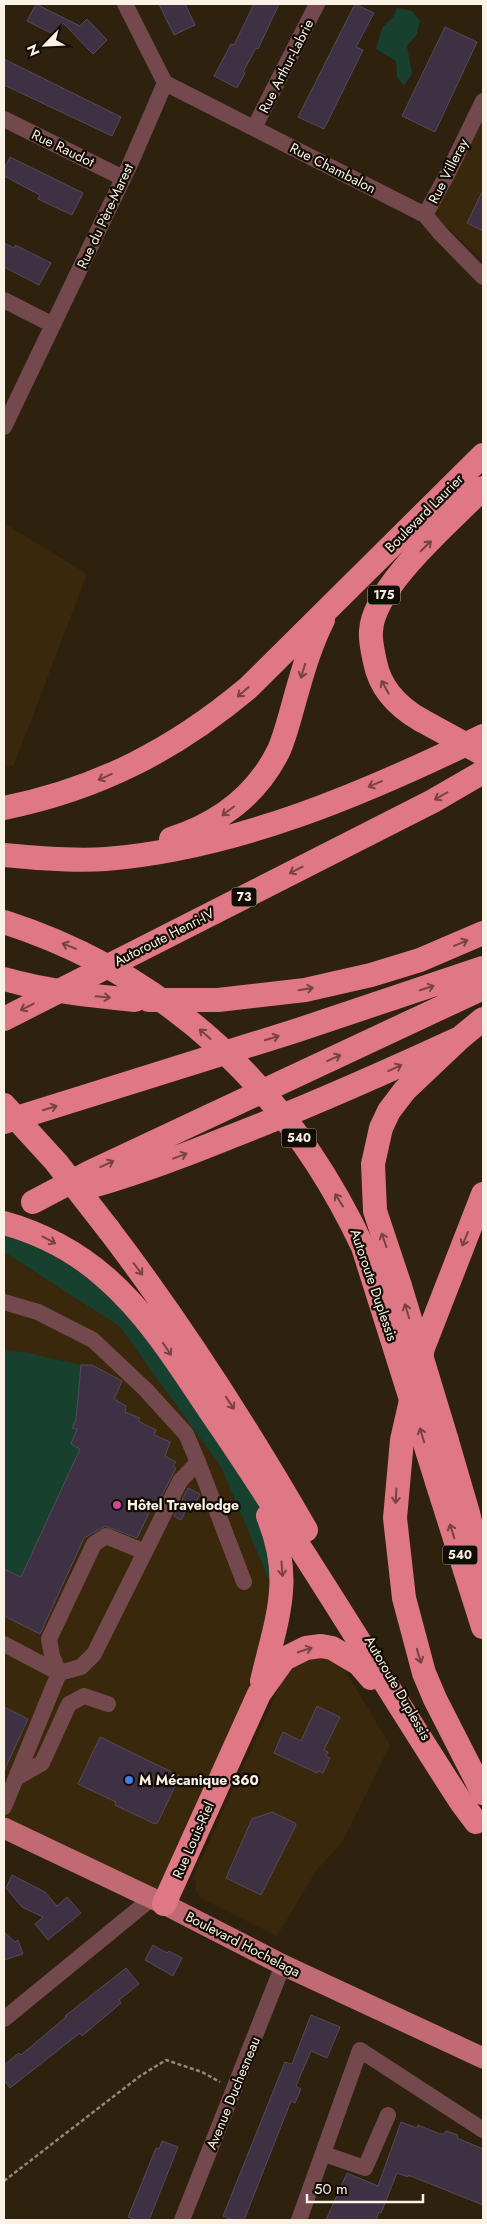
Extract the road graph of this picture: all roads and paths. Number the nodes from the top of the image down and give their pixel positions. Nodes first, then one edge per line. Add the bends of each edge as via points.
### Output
1 (125, 4) edge
2 (317, 4) edge
3 (165, 83) junction
4 (483, 100) edge
5 (4, 119) edge
6 (254, 128) junction
7 (123, 178) junction
8 (425, 214) junction
9 (483, 277) edge
10 (4, 300) edge
11 (53, 325) junction
12 (4, 426) edge
13 (483, 455) edge
14 (483, 488) edge
15 (365, 572) junction
16 (483, 736) edge
17 (483, 754) edge
18 (483, 772) edge
19 (4, 808) edge
20 (4, 855) edge
21 (51, 857) junction
22 (4, 922) edge
23 (483, 933) edge
24 (483, 968) edge
25 (4, 979) edge
26 (483, 988) edge
27 (4, 1019) edge
28 (483, 1019) edge
29 (460, 1038) junction
30 (4, 1105) edge
31 (4, 1122) edge
32 (483, 1194) edge
33 (33, 1202) junction
34 (4, 1210) edge
35 (4, 1222) edge
36 (4, 1302) edge
37 (242, 1458) junction
38 (198, 1462) junction
39 (145, 1552) junction
40 (483, 1578) edge
41 (244, 1582) dead end
42 (483, 1627) edge
43 (4, 1644) edge
44 (59, 1673) junction
45 (259, 1694) junction
46 (108, 1704) dead end
47 (418, 1736) junction
48 (16, 1778) junction
49 (483, 1793) edge
50 (4, 1807) edge
51 (480, 1827) edge
52 (4, 1828) edge
53 (158, 1901) junction
54 (283, 1965) junction
55 (4, 2019) edge
56 (483, 2058) edge
57 (236, 2086) junction
58 (388, 2114) dead end
59 (483, 2130) edge
60 (324, 2154) junction
61 (4, 2181) edge
62 (182, 2220) edge
63 (299, 2220) edge

1 - 3 street
2 - 6 street, Rue Arthur-Labrie
3 - 6 street, Rue Chambalon
3 - 7 street, Rue du Père-Marest
4 - 8 street, Rue Villeray
5 - 7 street, Rue Raudot
6 - 8 street, Rue Chambalon
7 - 11 street, Rue du Père-Marest
8 - 9 street, Rue Chambalon
10 - 11 street
11 - 12 street, Rue du Père-Marest
13 - 15 highway, Boulevard Laurier / 175
17 -> 14 highway, Boulevard Laurier / 175, bridge via 408,712 389,694 377,671 371,630 384,594 410,562
15 -> 19 highway via 248,688 213,717 145,759 104,777 66,793
15 -> 21 highway via 324,618 312,643 279,748 264,776 244,799 219,818 190,833 156,843
16 -> 21 highway via 341,798 257,830 166,852 104,859
18 -> 27 highway, Autoroute Henri-IV / 73 via 433,801
20 - 21 highway
42 -> 22 highway, Autoroute Duplessis / 540, bridge via 363,1247 346,1210 310,1153 268,1098 219,1046 193,1024 141,986 81,951
25 -> 23 highway, bridge via 82,995 135,1000 218,1000 305,990 371,975 420,960
31 -> 24 highway
33 -> 26 highway via 90,1172
28 - 29 highway
33 -> 29 highway via 104,1183 197,1150 311,1105
40 -> 29 highway, bridge via 447,1441 375,1211 373,1164 381,1128 389,1111 405,1090
30 -> 51 highway, Autoroute Duplessis, bridge via 56,1162 185,1334 250,1433
32 -> 49 highway via 422,1348 402,1440 395,1518 404,1598 424,1673
33 - 34 highway
35 -> 37 highway via 33,1232 66,1250 105,1277 128,1299 152,1326
36 - 38 street via 38,1312 93,1340 146,1390 186,1434
37 -> 45 highway via 277,1538 282,1569 280,1606
37 - 47 highway
38 - 39 street via 180,1481
38 - 41 street
39 - 44 street via 94,1654 81,1667
39 - 44 street via 106,1536 94,1544 49,1639
43 - 44 street
44 - 48 street
45 -> 47 highway via 284,1659 306,1648 332,1648 359,1664
45 - 53 highway, Rue Louis-Riel
46 - 48 street via 84,1696 69,1704 42,1763
47 - 51 highway
48 - 50 street
52 - 53 main road, Boulevard Hochelaga
53 - 54 main road, Boulevard Hochelaga
53 - 55 street, Rue Louis-Riel
54 - 56 main road, Boulevard Hochelaga
54 - 57 street, Avenue Duchesneau
57 - 61 path via 166,2060 140,2076
57 - 62 street, Avenue Duchesneau
58 - 60 street via 365,2168
59 - 60 street via 360,2050
60 - 63 street

